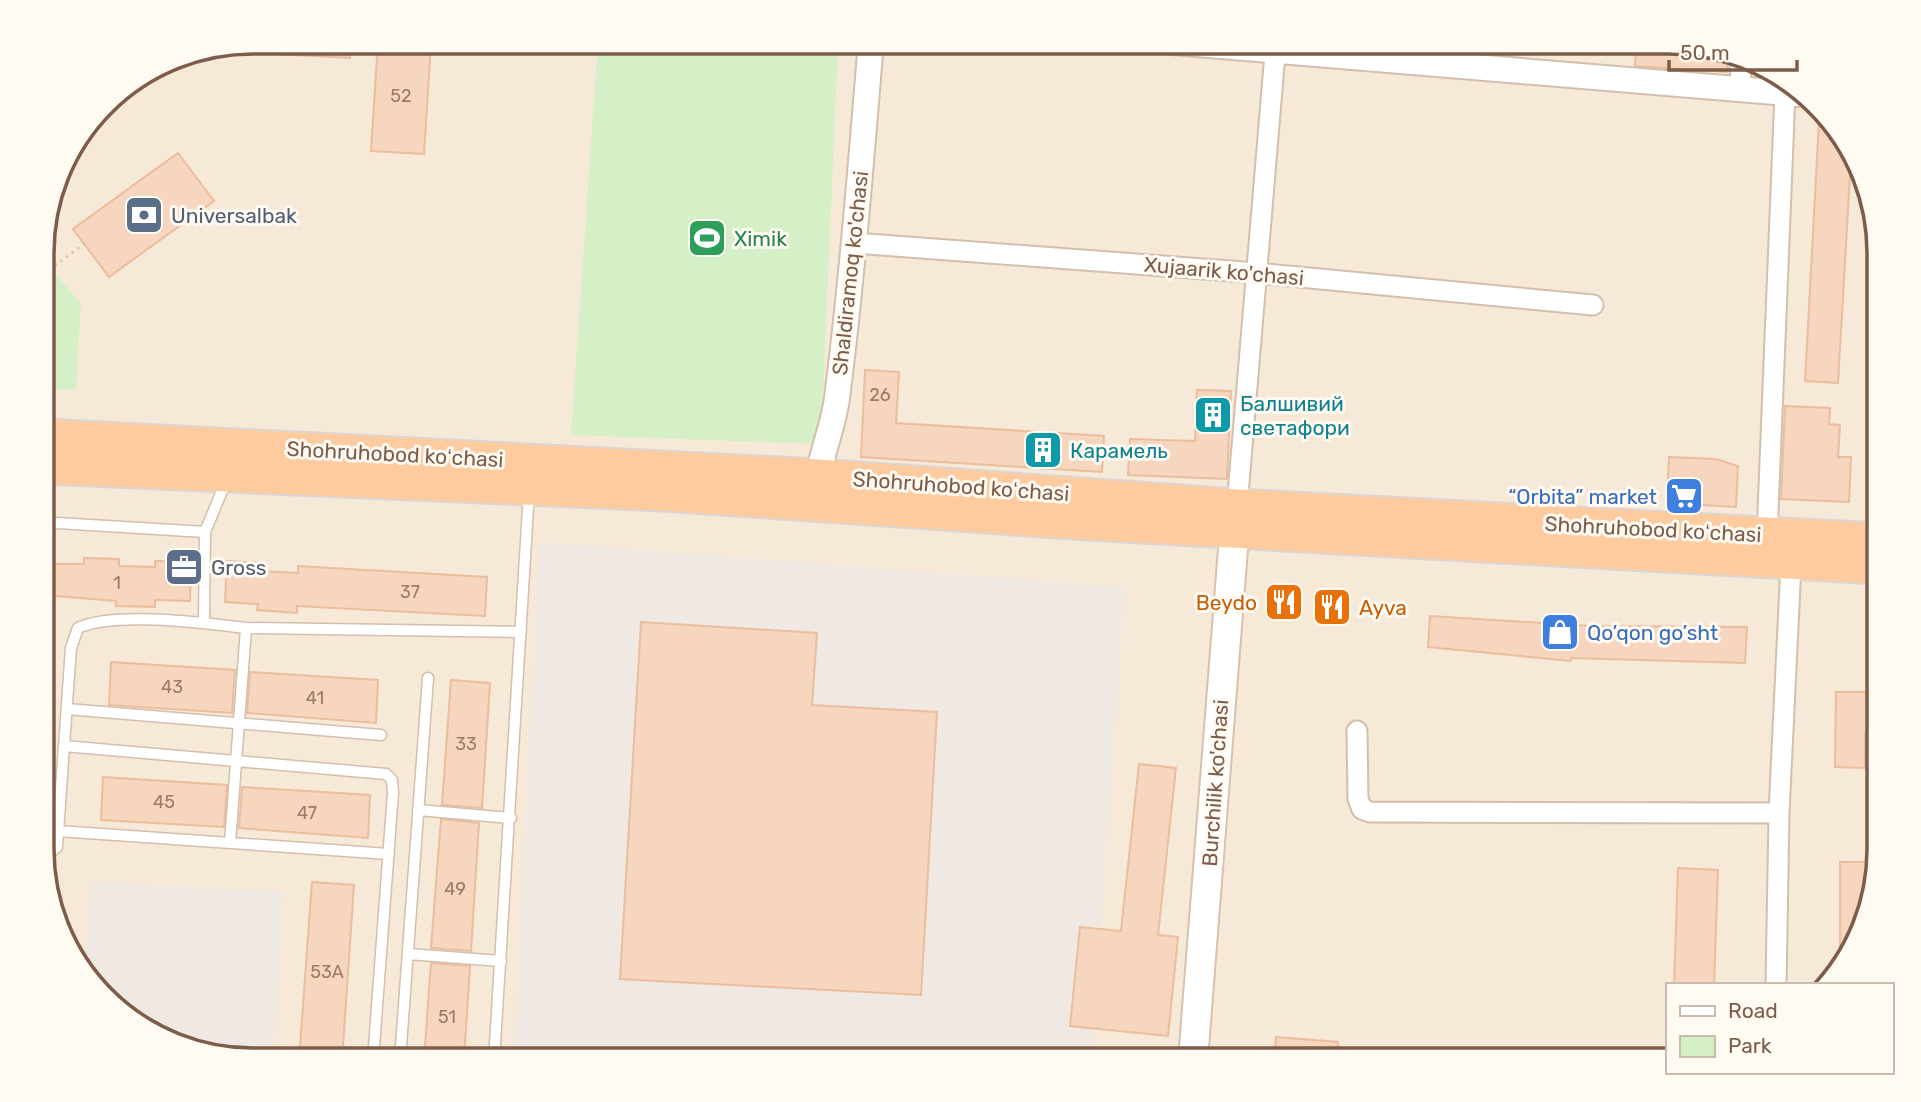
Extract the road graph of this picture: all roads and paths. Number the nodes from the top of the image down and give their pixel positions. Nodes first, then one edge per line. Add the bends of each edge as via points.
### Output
1 (1274, 54) edge
2 (1353, 54) edge
3 (870, 55) edge
4 (1740, 68) edge
5 (1741, 90) junction
6 (1785, 93) edge
7 (1792, 97) edge
8 (85, 243) dead end
9 (854, 243) junction
10 (54, 266) edge
11 (1257, 273) junction
12 (1593, 305) dead end
13 (54, 459) edge
14 (54, 460) edge
15 (229, 474) junction
16 (530, 488) junction
17 (817, 489) junction
18 (1236, 519) junction
19 (54, 524) edge
20 (205, 532) junction
21 (1767, 536) junction
22 (1866, 540) edge
23 (1791, 564) junction
24 (1866, 567) edge
25 (204, 623) junction
26 (246, 628) junction
27 (521, 632) junction
28 (428, 678) dead end
29 (67, 709) junction
30 (238, 723) junction
31 (1357, 732) dead end
32 (381, 735) dead end
33 (64, 746) junction
34 (236, 762) junction
35 (418, 810) junction
36 (1779, 813) junction
37 (511, 818) junction
38 (58, 831) junction
39 (230, 843) junction
40 (54, 850) edge
41 (389, 854) junction
42 (408, 954) junction
43 (501, 961) junction
44 (1776, 983) edge
45 (1194, 1047) edge
46 (374, 1048) edge
47 (401, 1048) edge
48 (495, 1048) edge

1 - 11 street
2 - 5 street
3 - 9 street, Shaldiramoq ko'chasi
4 - 5 street
5 - 6 street
7 - 21 street
8 - 10 path
9 - 11 street, Xujaarik ko'chasi
9 - 17 street, Shaldiramoq ko'chasi via 837,402
11 - 12 street, Xujaarik ko'chasi
11 - 18 street
13 - 17 highway, Shohruhobod koʻchasi
14 - 15 highway, Shohruhobod koʻchasi
15 - 16 highway, Shohruhobod koʻchasi
15 - 20 lane
16 - 17 highway, Shohruhobod koʻchasi
16 - 27 lane
17 - 18 highway, Shohruhobod koʻchasi
18 - 21 highway, Shohruhobod koʻchasi
18 - 23 highway, Shohruhobod koʻchasi
18 - 45 main road, Burchilik ko'chasi
19 - 20 lane
20 - 25 lane
21 - 22 highway, Shohruhobod koʻchasi
23 - 24 highway, Shohruhobod koʻchasi
23 - 36 street
25 - 26 lane
25 - 29 lane via 95,620 78,628 71,648
26 - 27 lane
26 - 30 lane
27 - 37 lane
28 - 35 lane
29 - 30 lane
29 - 33 lane
30 - 32 lane
30 - 34 lane
31 - 36 street via 1358,799 1370,813
33 - 34 lane
33 - 38 lane
34 - 39 lane
34 - 41 lane via 386,774 392,780 393,793
35 - 37 lane
35 - 42 lane
36 - 44 street
37 - 43 lane
38 - 39 lane
38 - 40 lane
39 - 41 lane
41 - 46 lane
42 - 43 lane
42 - 47 lane
43 - 48 lane

